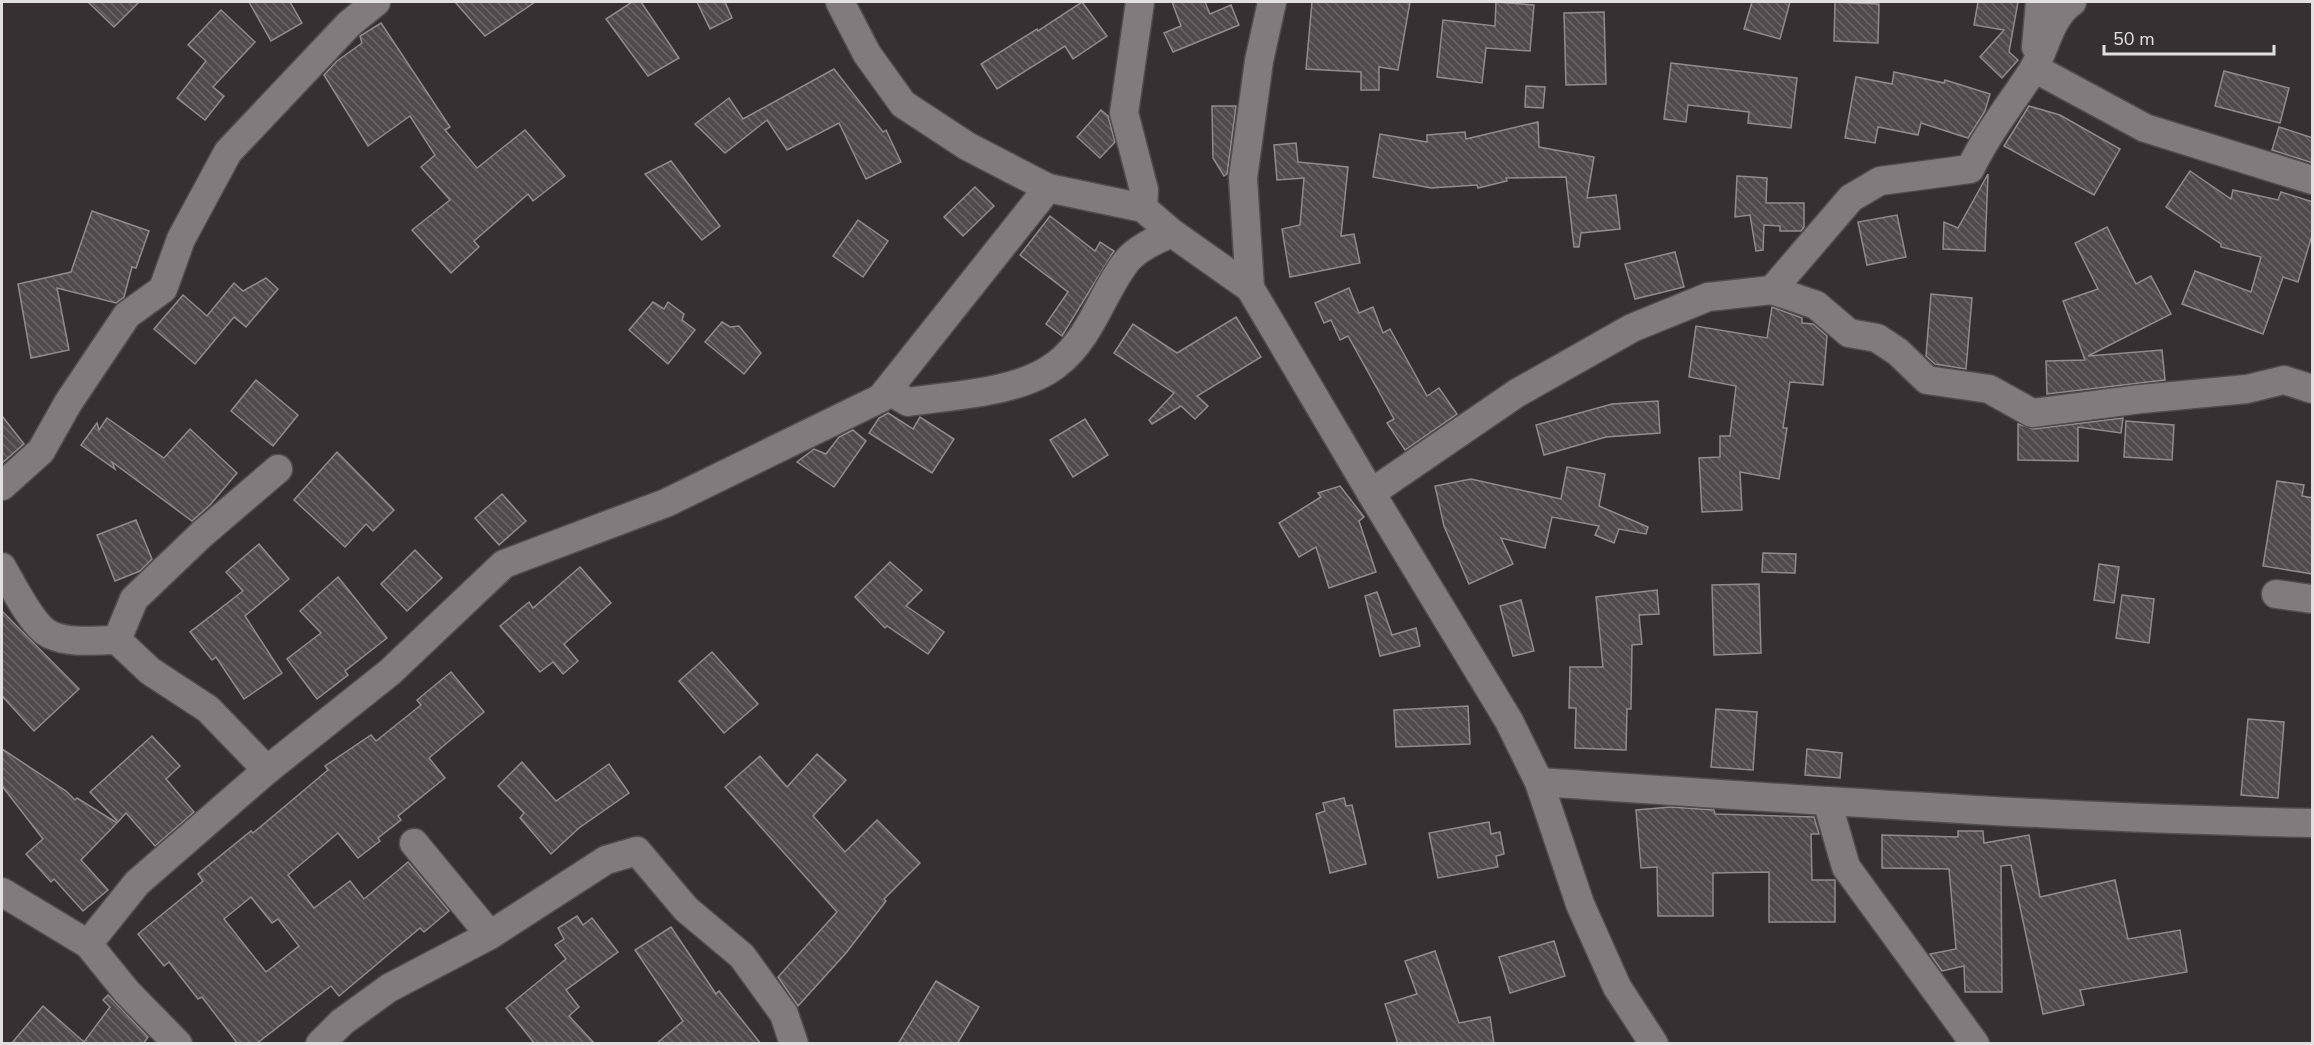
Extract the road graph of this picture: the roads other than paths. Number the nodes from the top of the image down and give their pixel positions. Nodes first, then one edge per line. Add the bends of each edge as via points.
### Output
1 (376, 2) edge
2 (840, 2) edge
3 (1140, 2) edge
4 (1272, 2) edge
5 (2040, 2) edge
6 (2072, 2) edge
7 (2034, 68) junction
8 (2313, 180) edge
9 (1048, 188) junction
10 (1143, 208) junction
11 (1172, 232) junction
12 (1250, 288) junction
13 (1772, 290) junction
14 (2313, 389) edge
15 (881, 398) junction
16 (278, 469) dead end
17 (2, 486) edge
18 (1371, 494) junction
19 (2, 567) edge
20 (2276, 594) dead end
21 (2313, 599) edge
22 (117, 640) junction
23 (267, 770) junction
24 (1539, 782) junction
25 (1827, 801) junction
26 (2313, 823) edge
27 (414, 843) dead end
28 (2, 892) edge
29 (490, 935) junction
30 (88, 944) junction
31 (178, 1044) edge
32 (320, 1044) edge
33 (794, 1044) edge
34 (1654, 1044) edge
35 (1975, 1044) edge

1 - 17 street via 349,24 228,152 181,239 164,289 127,315 41,451
2 - 9 street via 867,54 903,104 967,146
3 - 10 street via 1124,113 1144,190
4 - 12 street via 1258,61 1242,178
5 - 7 street
6 - 7 street via 2061,9
7 - 8 street via 2145,128
7 - 13 street via 1988,134 1970,169 1880,182 1851,198
9 - 10 street
9 - 15 street
10 - 11 street
11 - 12 street
11 - 15 street via 1126,261 1076,347 1056,365 1016,384 969,393 908,402 891,392
12 - 18 street
13 - 14 street via 1816,305 1850,333 1877,338 1927,380 1989,389 2032,413 2247,389 2284,380
13 - 18 street via 1708,297 1632,328 1516,393
15 - 23 street via 666,503 504,564 390,672
16 - 22 street via 134,599
18 - 24 street via 1509,721
19 - 22 street via 29,612 49,635 74,641
20 - 21 street
22 - 23 street via 150,671 208,709
23 - 30 street via 138,882
24 - 25 street
24 - 34 street via 1580,904 1617,987
25 - 26 street
25 - 35 street via 1846,867
27 - 29 street
28 - 30 street
29 - 32 street via 389,988 342,1022
29 - 33 street via 606,860 637,851 686,909 742,956 784,1014
30 - 31 street via 127,992

